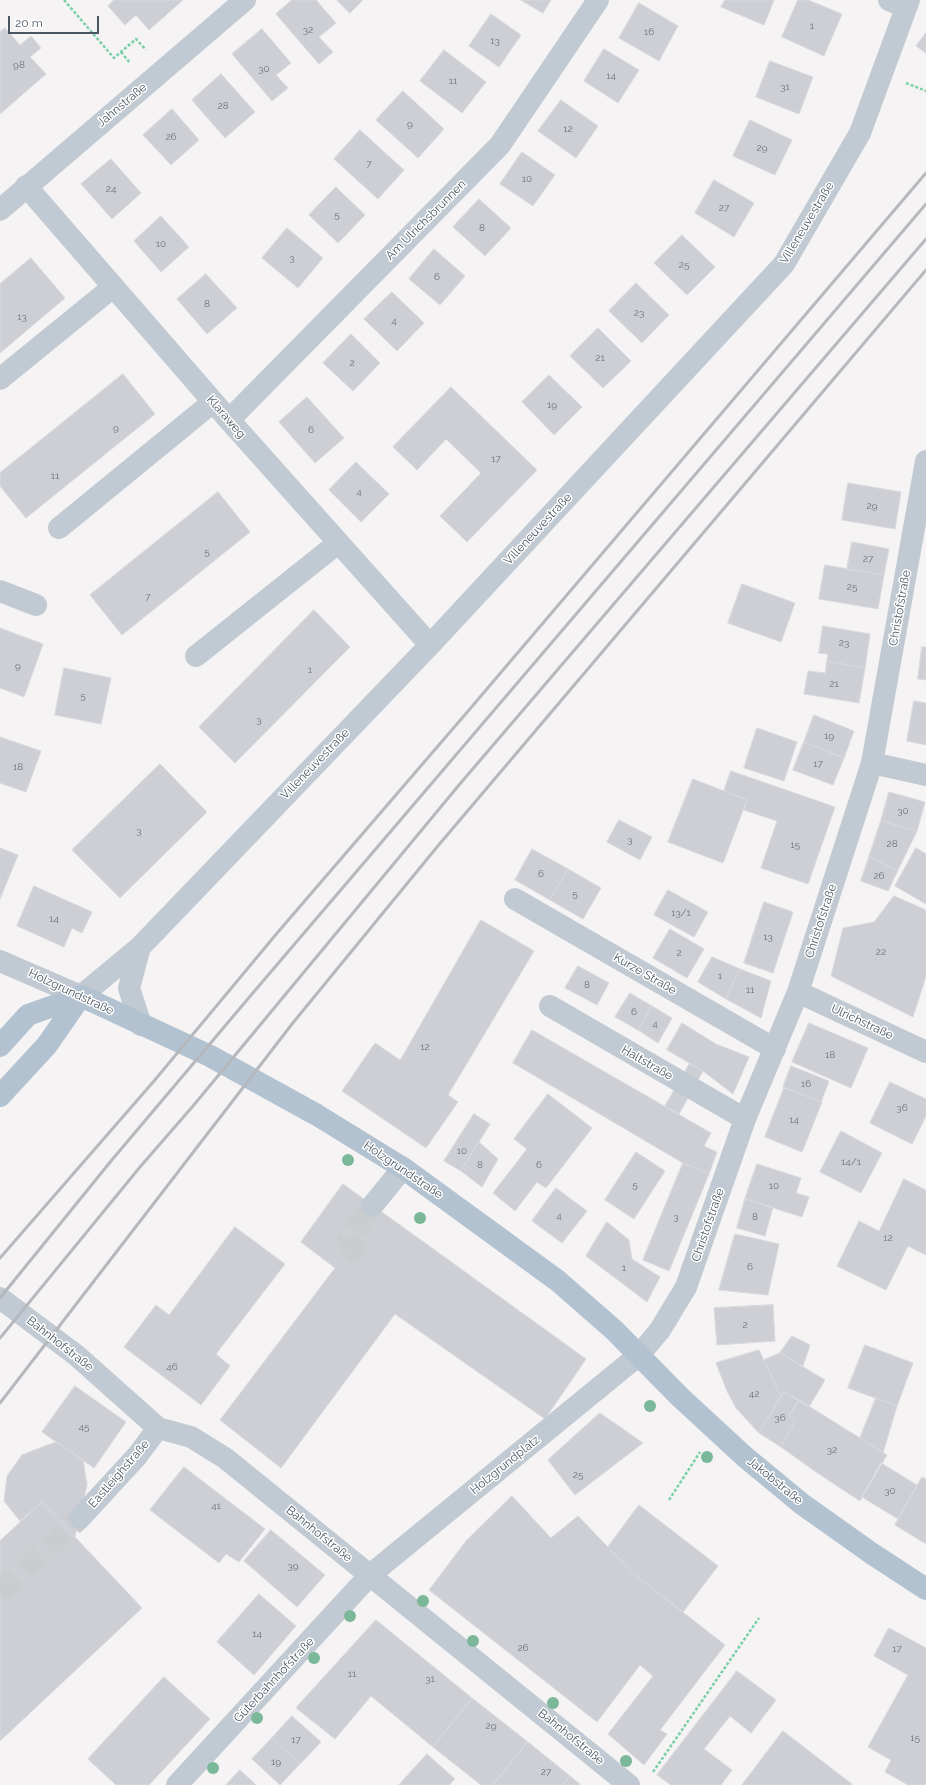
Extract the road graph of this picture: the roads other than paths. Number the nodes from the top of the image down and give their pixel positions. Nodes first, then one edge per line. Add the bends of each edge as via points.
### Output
1 (245, 0) edge
2 (598, 0) edge
3 (901, 2) edge
4 (26, 186) junction
5 (0, 210) edge
6 (113, 287) junction
7 (0, 379) edge
8 (213, 402) junction
9 (229, 420) junction
10 (926, 462) edge
11 (59, 528) dead end
12 (338, 543) junction
13 (0, 591) edge
14 (36, 605) dead end
15 (430, 645) junction
16 (196, 656) dead end
17 (872, 763) junction
18 (926, 775) edge
19 (515, 899) dead end
20 (140, 947) junction
21 (0, 961) edge
22 (798, 992) junction
23 (81, 996) junction
24 (550, 1006) dead end
25 (141, 1025) junction
26 (0, 1046) edge
27 (775, 1049) junction
28 (926, 1052) edge
29 (0, 1096) edge
30 (745, 1119) junction
31 (402, 1168) junction
32 (372, 1206) tunnel mouth
33 (0, 1298) edge
34 (639, 1355) junction
35 (158, 1428) junction
36 (80, 1518) tunnel mouth
37 (370, 1575) junction
38 (926, 1589) edge
39 (639, 1782) edge
40 (177, 1785) edge

1 - 4 street, Jahnstraße
2 - 9 street, Am Ulrichsbrunnen via 500,145
3 - 15 street, Villeneuvestraße via 860,132 784,264
4 - 5 street, Jahnstraße
4 - 6 street, Klaraweg
6 - 7 street
6 - 8 street, Klaraweg
8 - 9 street, Klaraweg
8 - 11 street
9 - 12 street, Klaraweg
10 - 17 street, Christofstraße
12 - 15 street, Klaraweg
12 - 16 street
13 - 14 street
15 - 20 street, Villeneuvestraße
17 - 18 street
17 - 22 street, Christofstraße
19 - 27 street, Kurze Straße
20 - 23 street, Villeneuvestraße
20 - 25 street, Holzgrundstraße via 129,988
21 - 23 street, Holzgrundstraße
22 - 27 street, Christofstraße
22 - 28 street, Ulrichstraße
23 - 25 main road, Holzgrundstraße
23 - 26 main road via 28,1015
23 - 29 main road via 47,1045
24 - 30 street, Haltstraße
25 - 31 main road, Holzgrundstraße via 210,1056 317,1114
27 - 30 street, Christofstraße
30 - 34 street, Christofstraße via 686,1287 660,1330
31 - 32 street
31 - 34 main road, Holzgrundstraße via 558,1281
33 - 35 street, Bahnhofstraße via 76,1355
34 - 37 street, Holzgrundplatz
34 - 38 main road, Jakobstraße via 714,1429 802,1504
35 - 36 street, Eastleighstraße via 137,1456
35 - 37 street, Bahnhofstraße via 191,1438 225,1458
37 - 39 street, Bahnhofstraße
37 - 40 street, Güterbahnhofstraße

